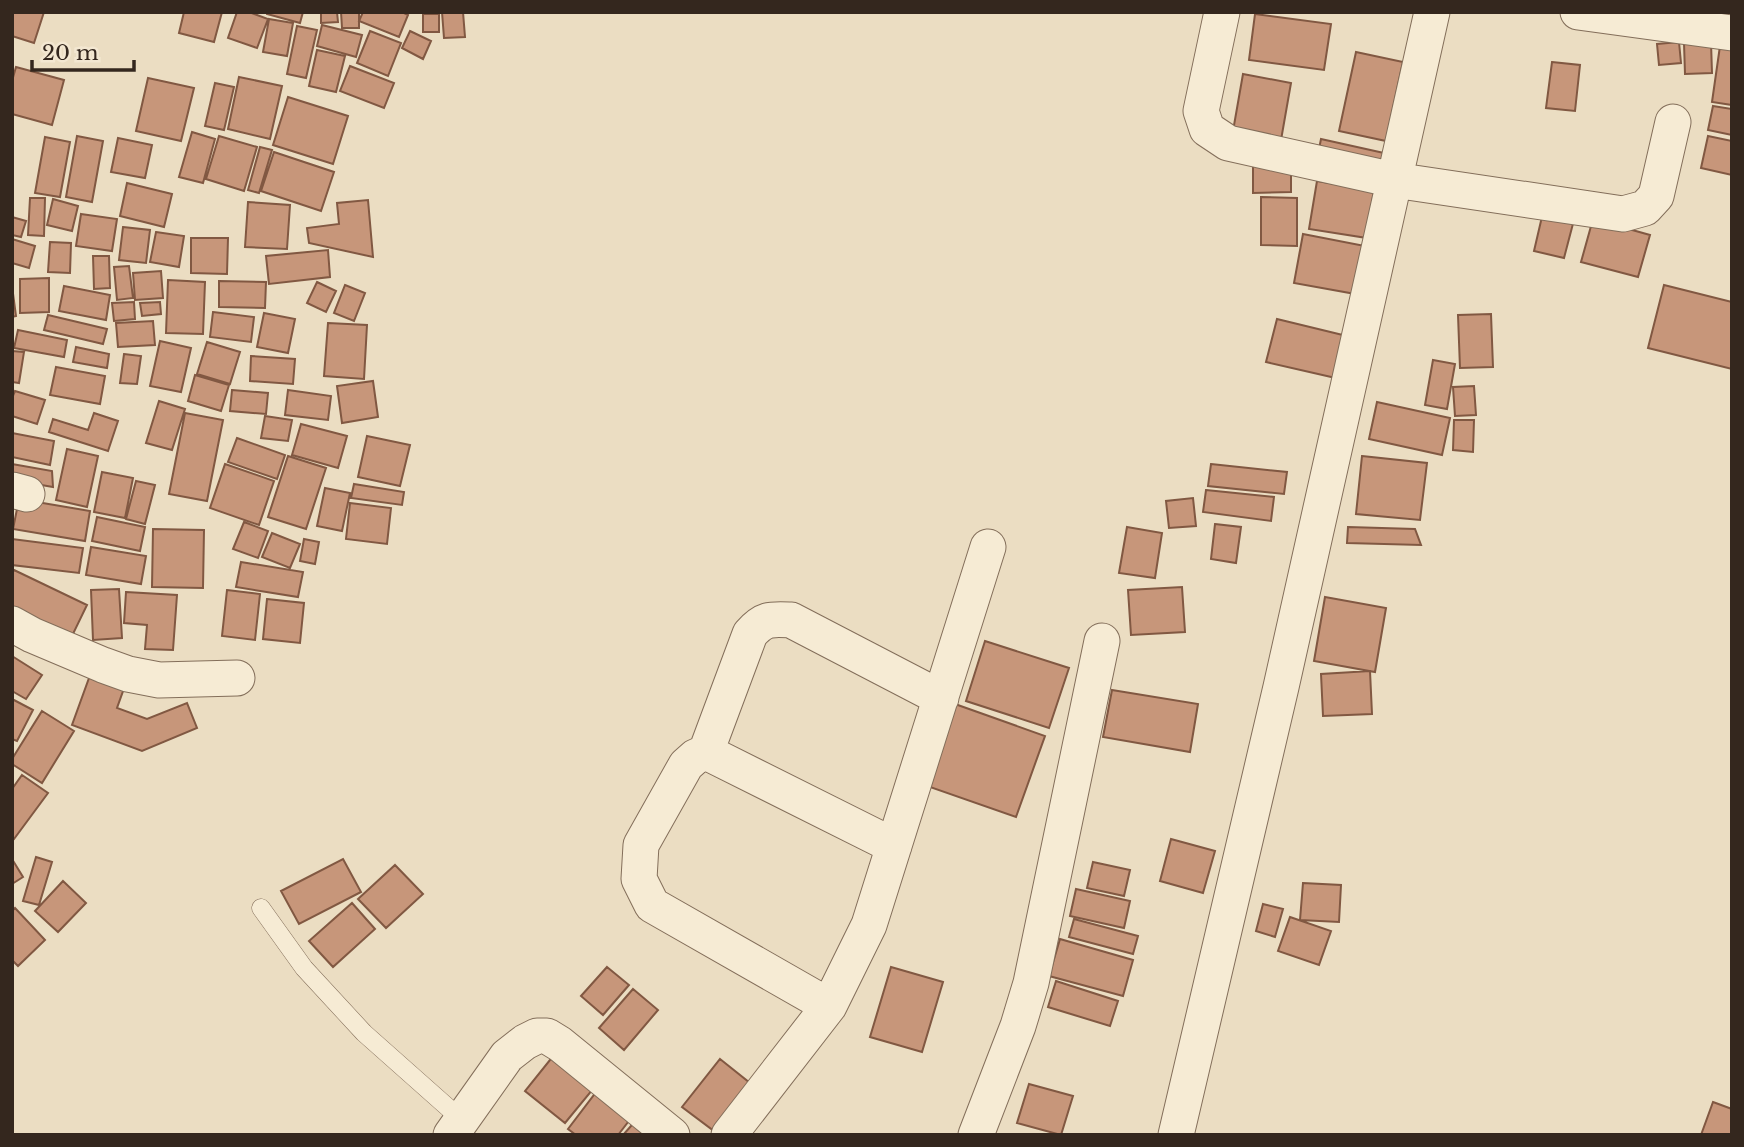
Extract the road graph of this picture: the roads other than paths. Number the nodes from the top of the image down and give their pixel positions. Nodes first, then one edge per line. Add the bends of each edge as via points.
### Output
1 (1222, 12) edge
2 (1432, 12) edge
3 (1578, 12) edge
4 (1732, 33) edge
5 (1673, 122) dead end
6 (1394, 180) junction
7 (988, 547) dead end
8 (12, 624) edge
9 (1102, 641) dead end
10 (237, 678) dead end
11 (941, 698) junction
12 (706, 752) junction
13 (894, 846) junction
14 (261, 908) dead end
15 (829, 1006) junction
16 (456, 1128) edge
17 (672, 1135) edge
18 (729, 1135) edge
19 (976, 1135) edge
20 (1176, 1135) edge

1 - 6 street via 1201,111 1207,129 1228,143
2 - 6 street
3 - 4 street
5 - 6 street via 1656,196 1645,208 1623,214
6 - 20 street
7 - 11 street
8 - 10 street via 128,674 159,680
9 - 19 street via 1031,983
11 - 12 street via 791,620 775,619 759,624 750,634
11 - 13 street
12 - 13 street
12 - 15 street via 686,765 641,845 639,879 652,905
13 - 15 street via 869,925
14 - 16 lane via 304,968
15 - 18 street
16 - 17 street via 507,1056 537,1036 547,1036

